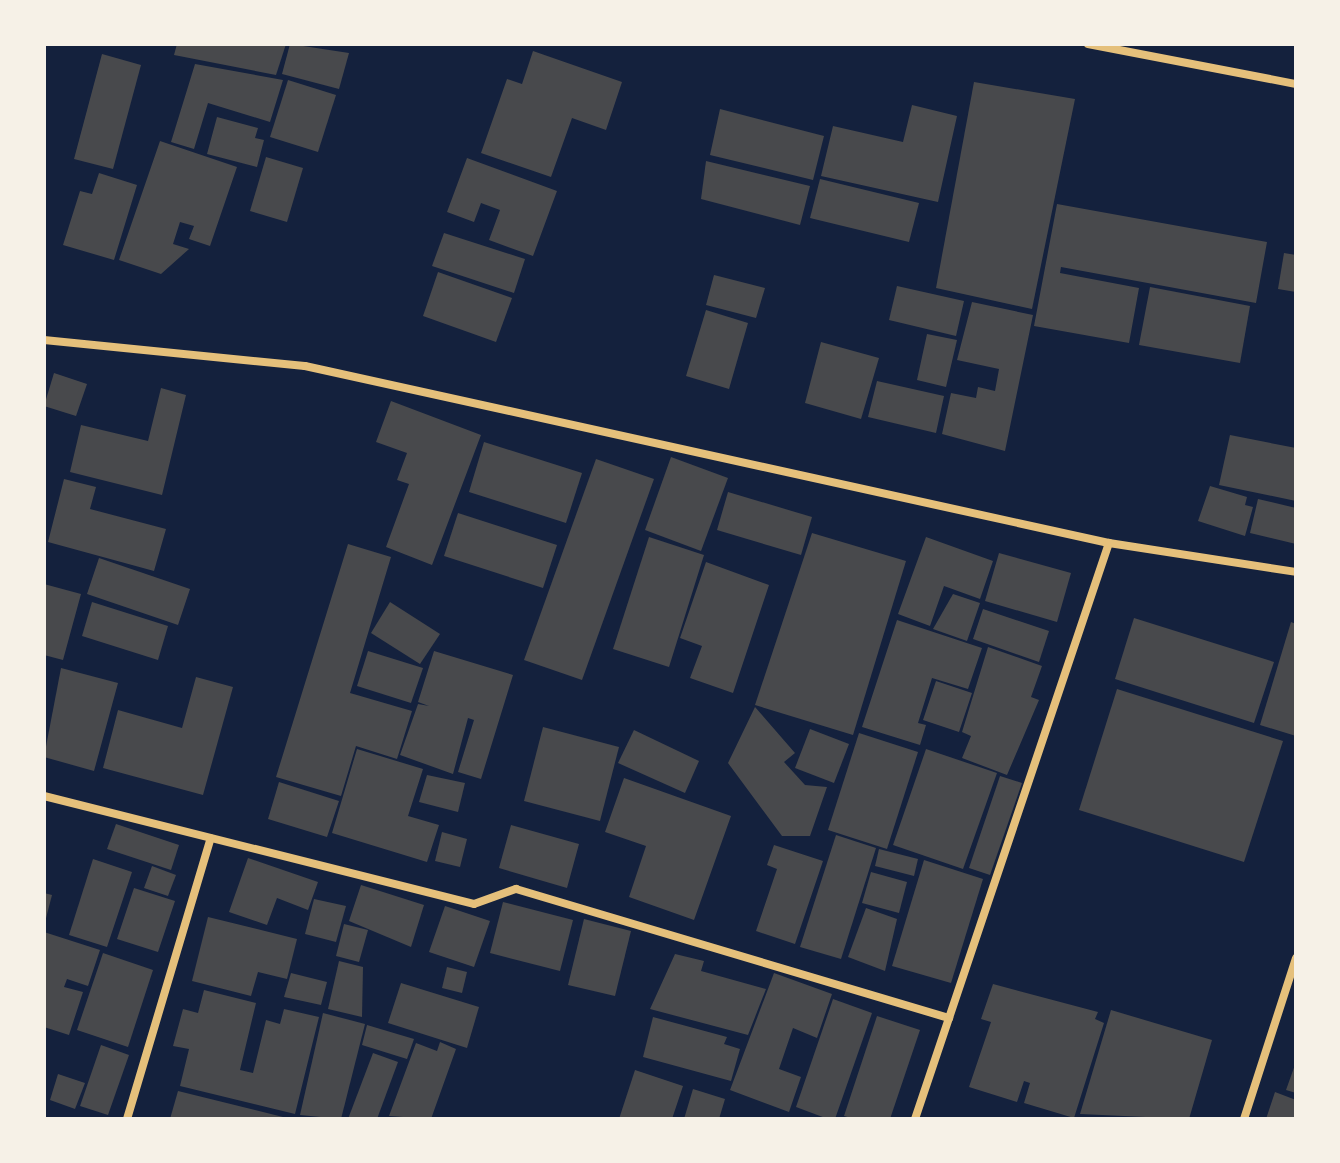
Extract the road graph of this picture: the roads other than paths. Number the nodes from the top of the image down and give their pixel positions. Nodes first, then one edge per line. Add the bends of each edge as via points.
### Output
1 (1088, 44) edge
2 (1296, 84) edge
3 (44, 340) edge
4 (1109, 543) junction
5 (1296, 572) edge
6 (44, 796) edge
7 (211, 838) junction
8 (1296, 958) edge
9 (949, 1018) junction
10 (127, 1119) edge
11 (915, 1119) edge
12 (1244, 1119) edge

1 - 2 street
3 - 4 street via 305,366
4 - 5 street
4 - 9 street
6 - 7 street
7 - 9 street via 474,904 516,889
7 - 10 street
8 - 12 street
9 - 11 street

